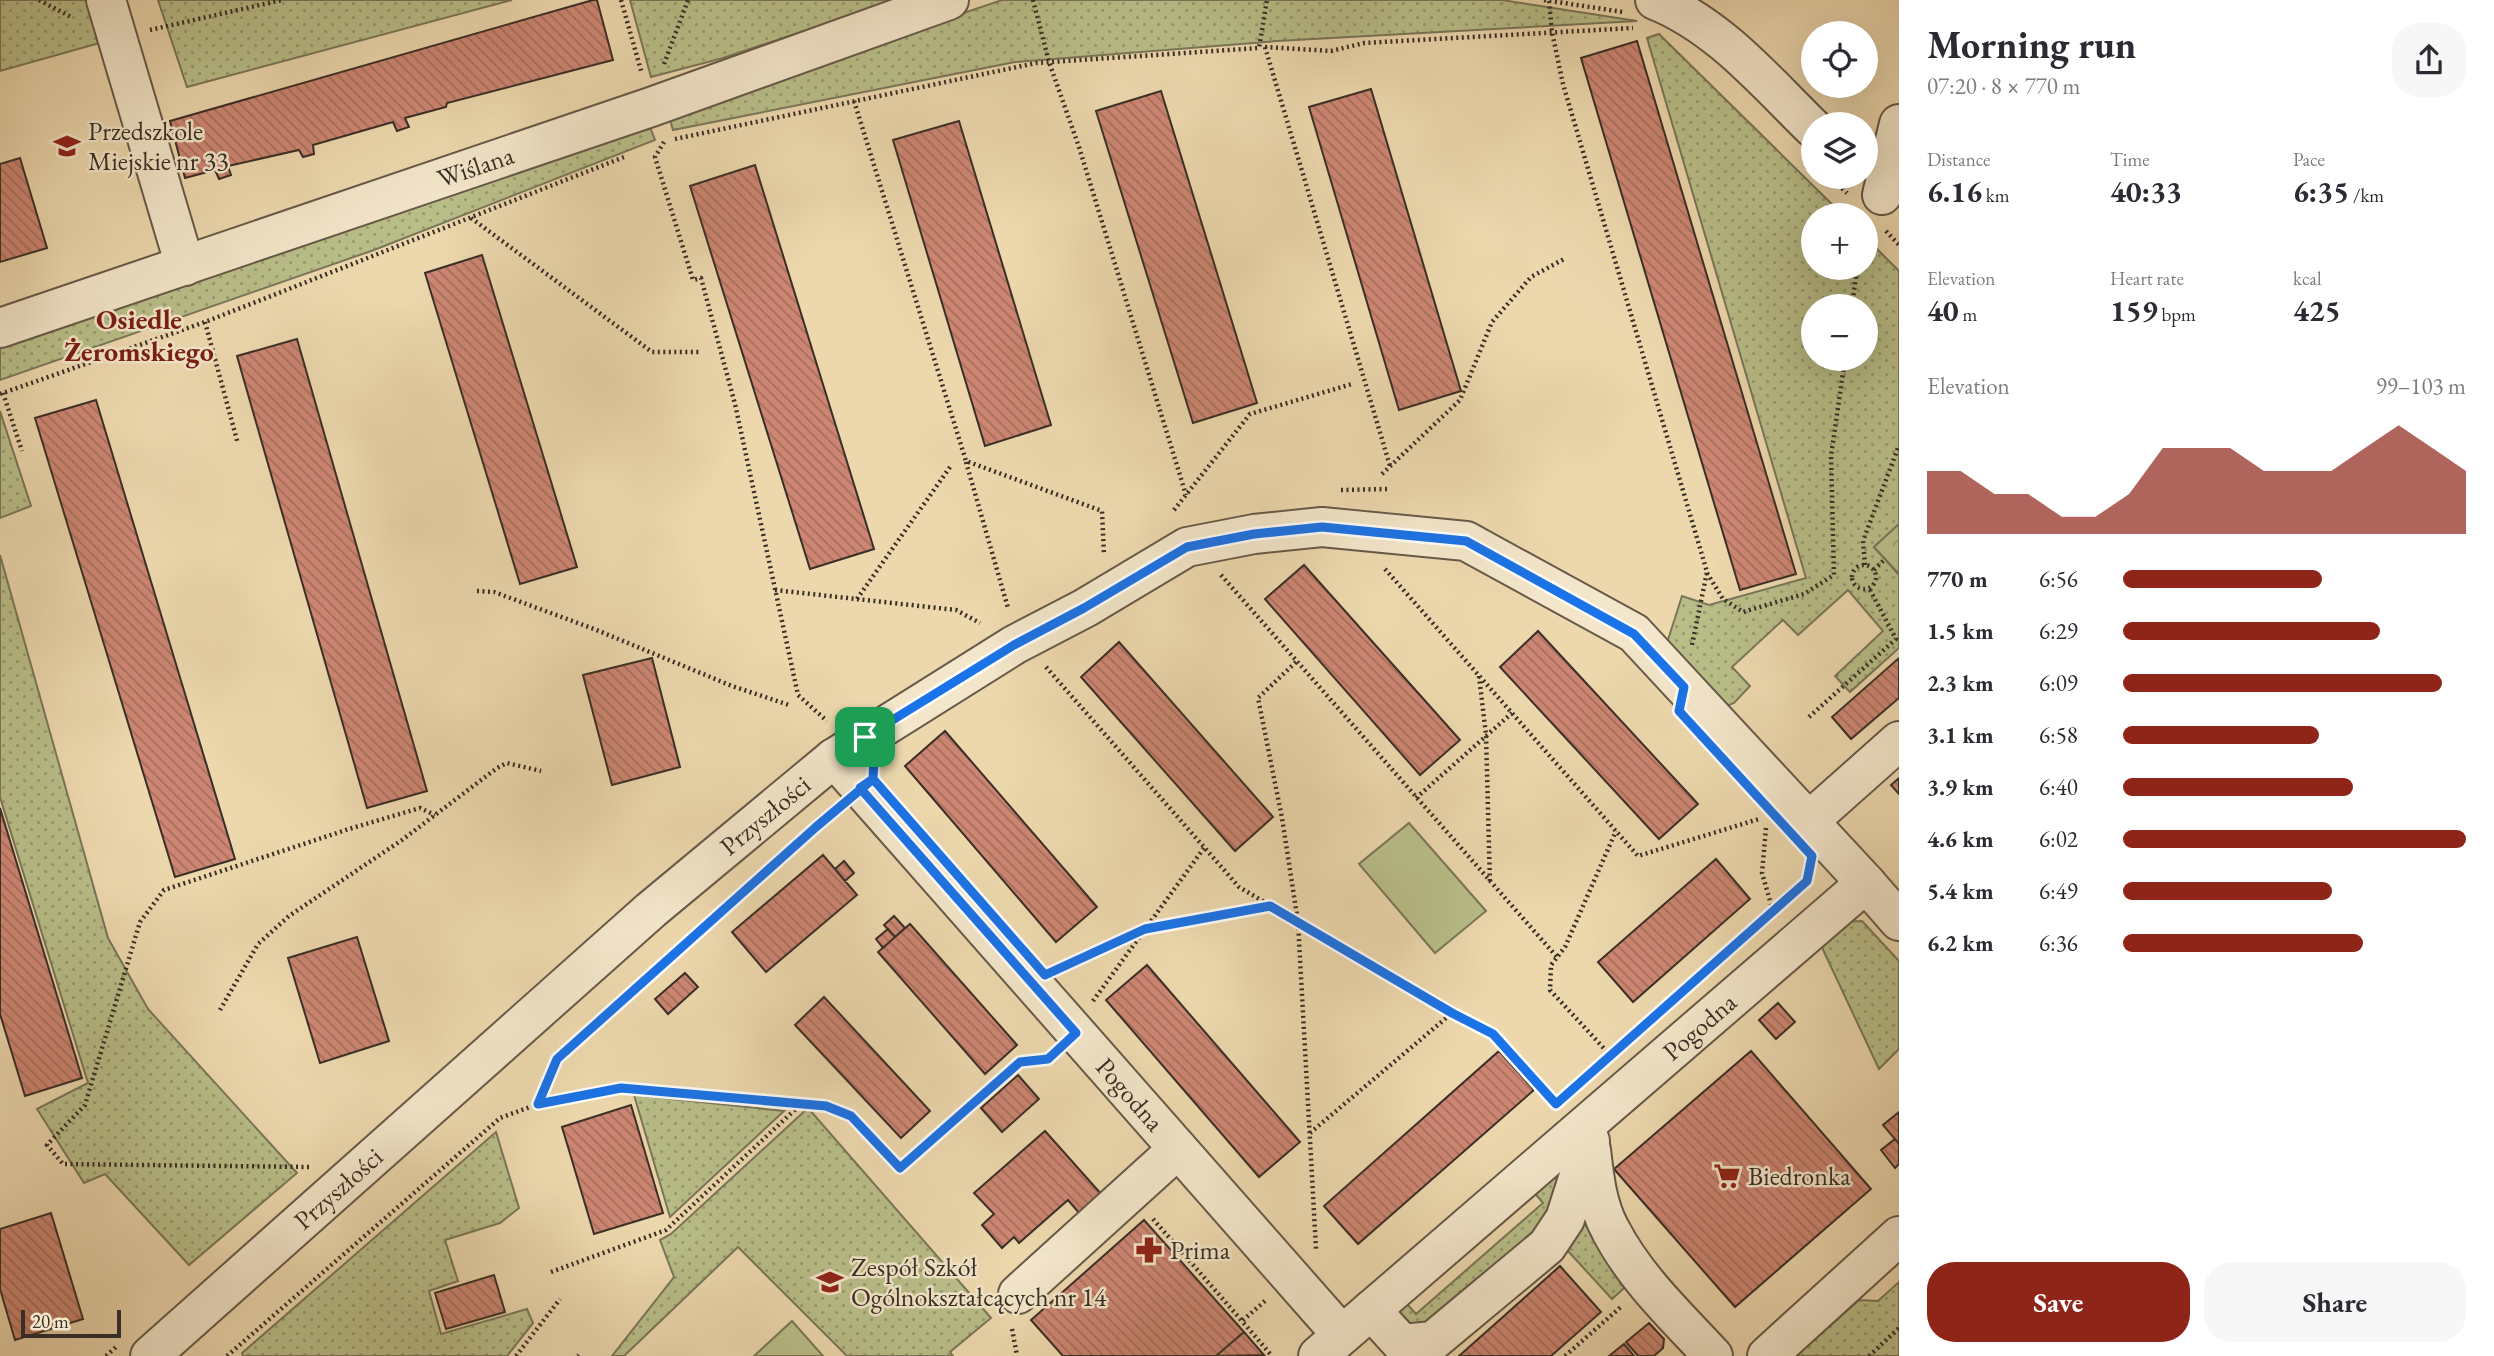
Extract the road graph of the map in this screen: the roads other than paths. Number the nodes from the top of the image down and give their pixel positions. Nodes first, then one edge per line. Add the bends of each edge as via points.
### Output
1 (106, 0) edge
2 (949, 0) edge
3 (1647, 13) edge
4 (1801, 116) edge
5 (1899, 124) edge
6 (1881, 195) edge
7 (185, 266) junction
8 (0, 328) edge
9 (1899, 741) edge
10 (834, 758) junction
11 (1808, 821) junction
12 (1866, 883) junction
13 (1898, 916) edge
14 (1574, 1116) junction
15 (1178, 1149) junction
16 (1899, 1236) edge
17 (1018, 1294) dead end
18 (1371, 1310) junction
19 (1330, 1346) edge
20 (150, 1356) edge
21 (1713, 1356) edge
22 (1767, 1356) edge

1 - 7 street
2 - 7 street, Wiślana via 654,111
3 - 4 street via 1679,10 1729,46
5 - 6 street
7 - 8 street, Wiślana
9 - 11 street
10 - 11 street, Przyszłości via 1014,645 1187,547 1322,527 1466,541 1634,634
10 - 15 street, Pogodna via 1083,1019
10 - 20 street, Przyszłości via 651,911
11 - 12 street, Przyszłości
12 - 13 street, Przyszłości
12 - 14 street, Pogodna
14 - 18 street, Pogodna
14 - 18 street via 1565,1219 1547,1246 1433,1341 1402,1344
14 - 21 street via 1609,1228 1647,1285
15 - 17 street
15 - 19 street, Pogodna
16 - 22 street
18 - 19 street, Pogodna

